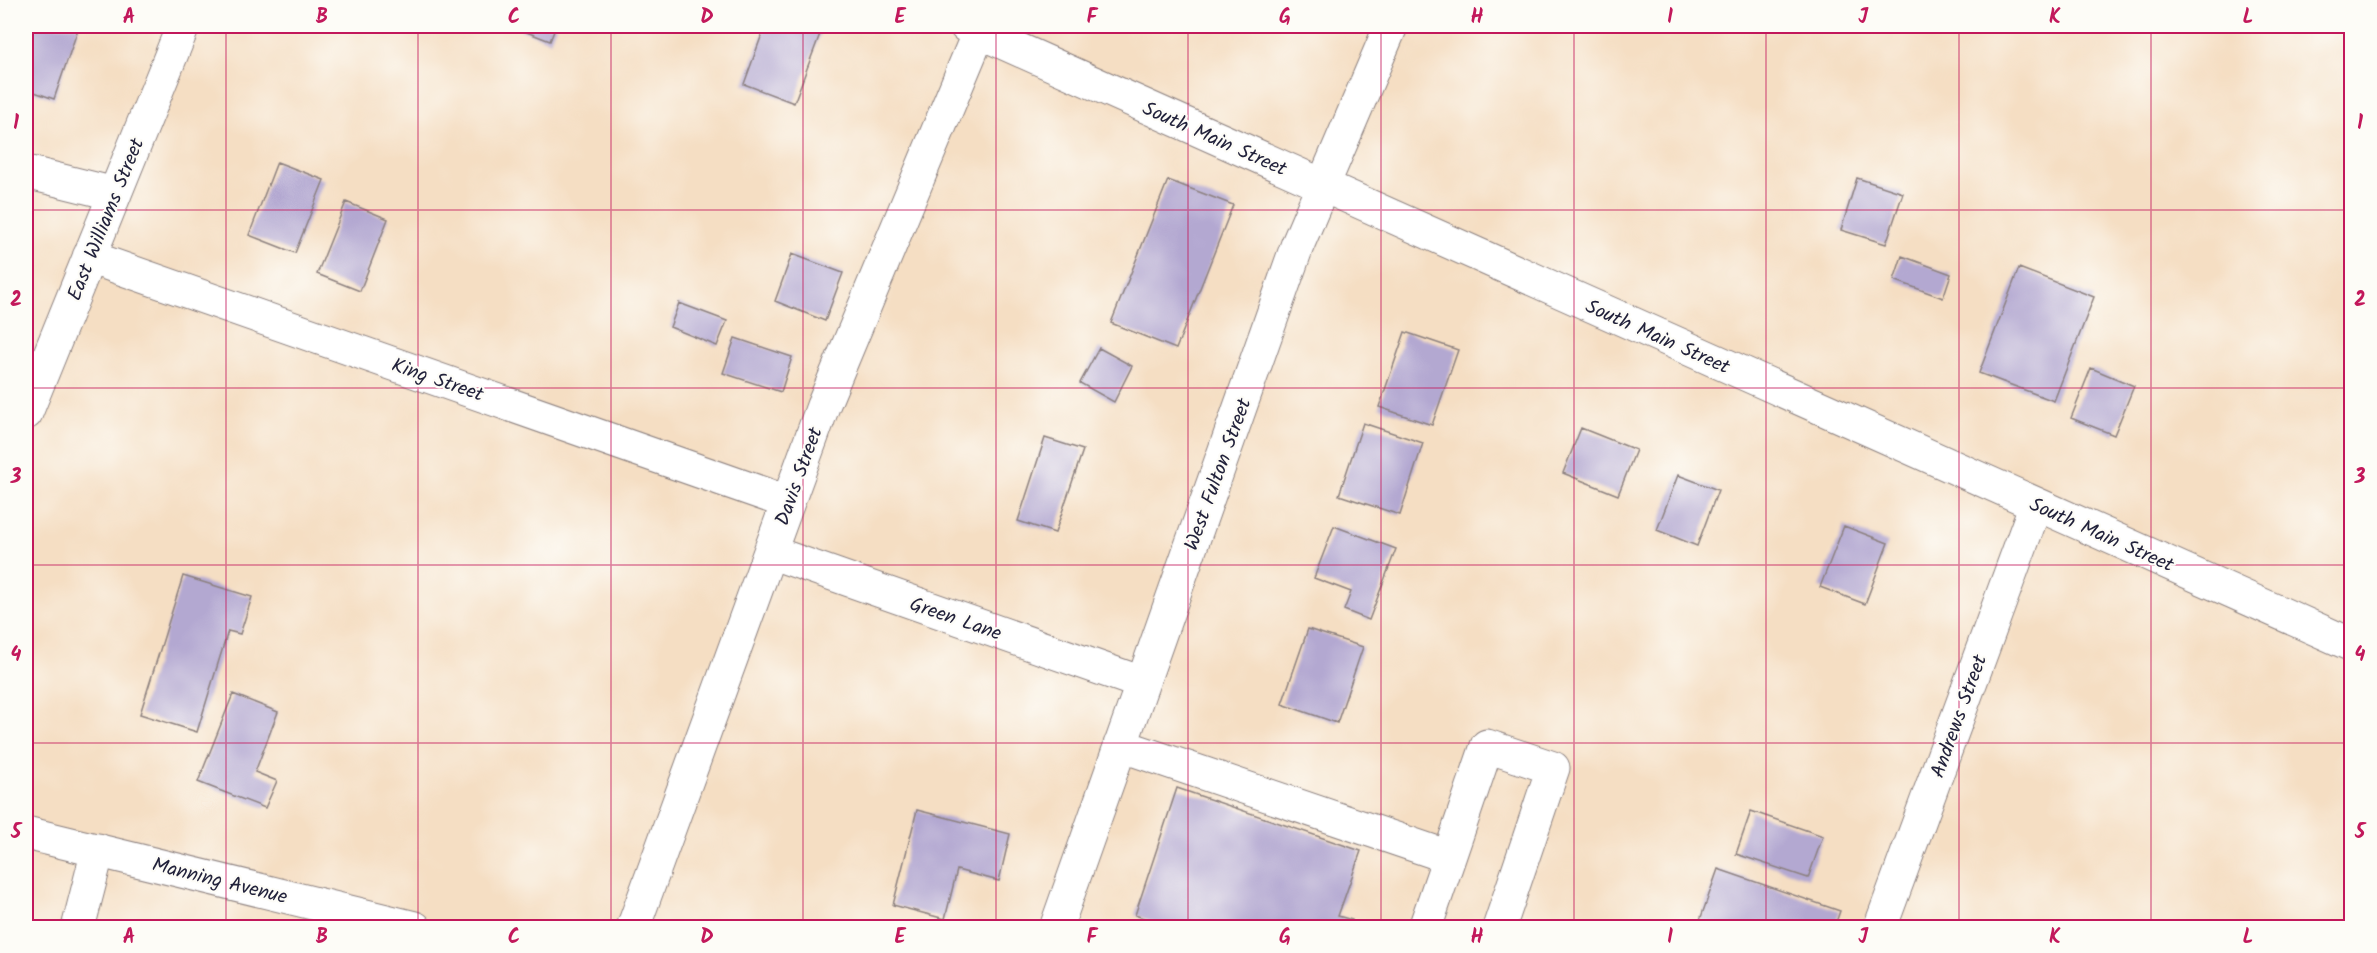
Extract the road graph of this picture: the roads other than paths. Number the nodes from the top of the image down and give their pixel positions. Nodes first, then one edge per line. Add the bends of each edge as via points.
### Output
1 (183, 26) edge
2 (1391, 26) edge
3 (973, 28) edge
4 (26, 172) edge
5 (1321, 186) junction
6 (115, 194) junction
7 (89, 256) junction
8 (26, 413) edge
9 (788, 502) junction
10 (2036, 504) junction
11 (770, 552) junction
12 (2352, 645) edge
13 (1142, 683) junction
14 (1120, 746) junction
15 (26, 833) edge
16 (98, 850) junction
17 (1449, 857) junction
18 (78, 927) edge
19 (415, 927) edge
20 (633, 927) edge
21 (1056, 927) edge
22 (1425, 927) edge
23 (1499, 927) edge
24 (1880, 927) edge

1 - 6 street, East Williams Street
2 - 5 street, West Fulton Street
3 - 5 street, South Main Street
3 - 9 street, Davis Street
4 - 6 street
5 - 10 street, South Main Street
5 - 13 street, West Fulton Street
6 - 7 street, East Williams Street
7 - 8 street, East Williams Street
7 - 9 street, King Street
9 - 11 street, Davis Street
10 - 12 street, South Main Street
10 - 24 street, Andrews Street
11 - 13 street, Green Lane
11 - 20 street, Davis Street
13 - 14 street, West Fulton Street
14 - 17 street
14 - 21 street, West Fulton Street
15 - 16 street, Manning Avenue
16 - 18 street
16 - 19 street, Manning Avenue
17 - 22 street
17 - 23 street via 1487,746 1553,768

